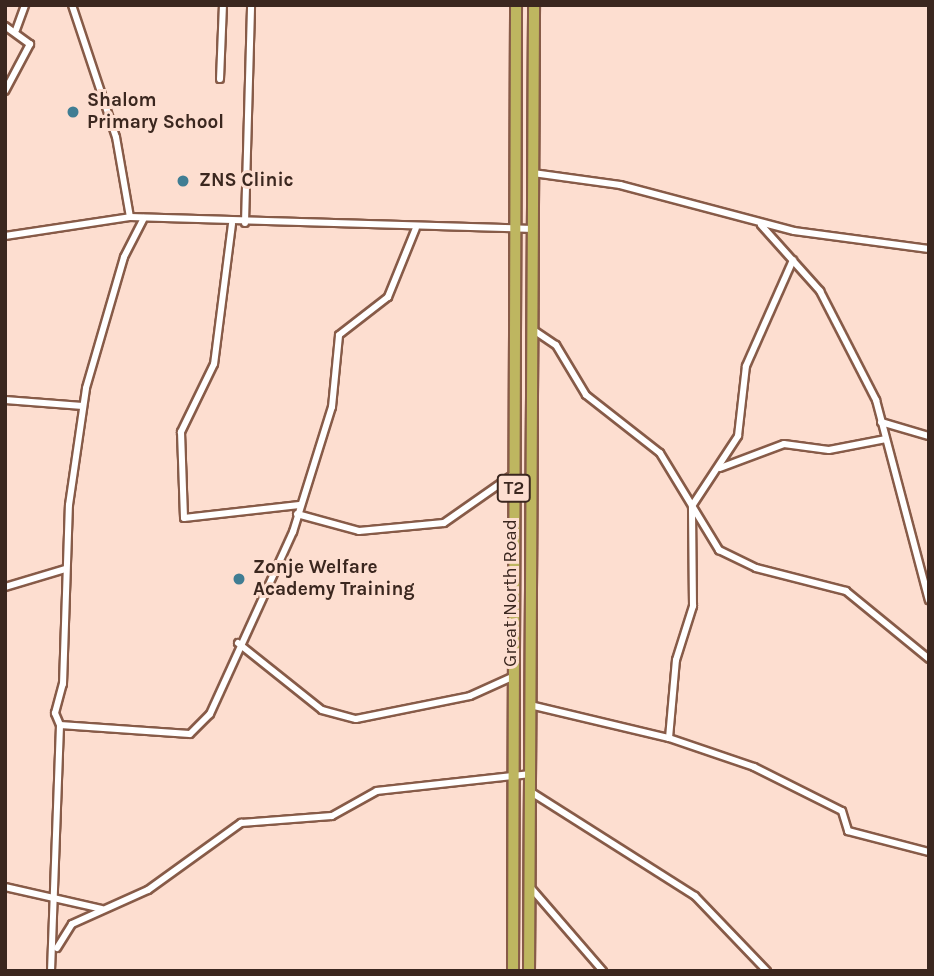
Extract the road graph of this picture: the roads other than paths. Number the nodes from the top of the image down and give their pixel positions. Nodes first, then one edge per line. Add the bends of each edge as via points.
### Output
1 (25, 5) edge
2 (72, 5) edge
3 (223, 5) edge
4 (250, 5) edge
5 (516, 5) edge
6 (534, 5) edge
7 (5, 26) edge
8 (16, 30) junction
9 (220, 79) dead end
10 (9, 81) edge
11 (5, 91) edge
12 (533, 173) junction
13 (130, 217) junction
14 (144, 218) junction
15 (245, 223) junction
16 (232, 224) junction
17 (761, 225) junction
18 (416, 228) junction
19 (515, 228) junction
20 (533, 229) junction
21 (5, 236) edge
22 (929, 249) edge
23 (793, 260) junction
24 (531, 328) junction
25 (5, 400) edge
26 (83, 406) junction
27 (881, 422) junction
28 (929, 436) edge
29 (886, 439) junction
30 (719, 469) junction
31 (514, 474) junction
32 (299, 505) junction
33 (691, 506) junction
34 (297, 514) junction
35 (65, 569) junction
36 (5, 586) edge
37 (929, 600) edge
38 (238, 643) junction
39 (929, 659) edge
40 (514, 676) junction
41 (530, 705) junction
42 (60, 725) junction
43 (669, 738) junction
44 (513, 773) junction
45 (530, 774) junction
46 (530, 791) junction
47 (929, 852) edge
48 (530, 886) junction
49 (5, 887) edge
50 (53, 899) junction
51 (102, 909) junction
52 (56, 950) junction
53 (51, 971) edge
54 (513, 971) edge
55 (530, 971) edge
56 (603, 971) edge
57 (766, 971) edge

1 - 8 street
2 - 13 street via 116,137
3 - 9 street
4 - 15 street
5 - 19 highway, Great North Road / T2
6 - 12 highway, Great North Road / T2
7 - 8 street
8 - 10 street via 30,44
10 - 11 street
12 - 17 street via 620,185
12 - 20 highway, Great North Road / T2
13 - 14 street
13 - 21 street
14 - 16 street
14 - 26 street via 124,257
15 - 16 street
15 - 18 street via 364,221
16 - 32 street via 214,364 181,432 184,518
17 - 22 street
17 - 23 street
18 - 19 street
18 - 32 street via 388,298 339,335 332,407
19 - 20 street
19 - 31 highway, Great North Road / T2
20 - 24 highway, Great North Road / T2
23 - 27 street via 833,312
23 - 30 street via 746,366 742,423
24 - 33 street via 556,345 586,394 660,453
24 - 41 highway, Great North Road / T2
25 - 26 street
26 - 35 street
27 - 28 street
27 - 29 street
29 - 30 street via 829,450 784,444
29 - 37 street
30 - 33 street
31 - 34 street via 444,523 359,531
31 - 40 highway, Great North Road / T2
32 - 34 street
33 - 39 street via 726,555 846,592
33 - 43 street via 693,606 676,660
34 - 38 street via 286,551
35 - 36 street
35 - 42 street via 63,684 55,713
38 - 40 street via 322,710 356,719 470,696
38 - 42 street via 216,704 190,734
40 - 44 highway, Great North Road / T2
41 - 43 street
41 - 45 highway, Great North Road / T2
42 - 50 street
43 - 47 street via 754,768 837,808 848,831
44 - 45 street
44 - 51 street via 377,791 319,818 241,823 148,890
44 - 54 highway, Great North Road / T2
45 - 46 highway, Great North Road / T2
46 - 48 highway, Great North Road / T2
46 - 57 street via 695,896
48 - 55 highway, Great North Road / T2
48 - 56 street
49 - 50 street
50 - 51 street
50 - 52 street
51 - 52 street via 72,924
52 - 53 street

